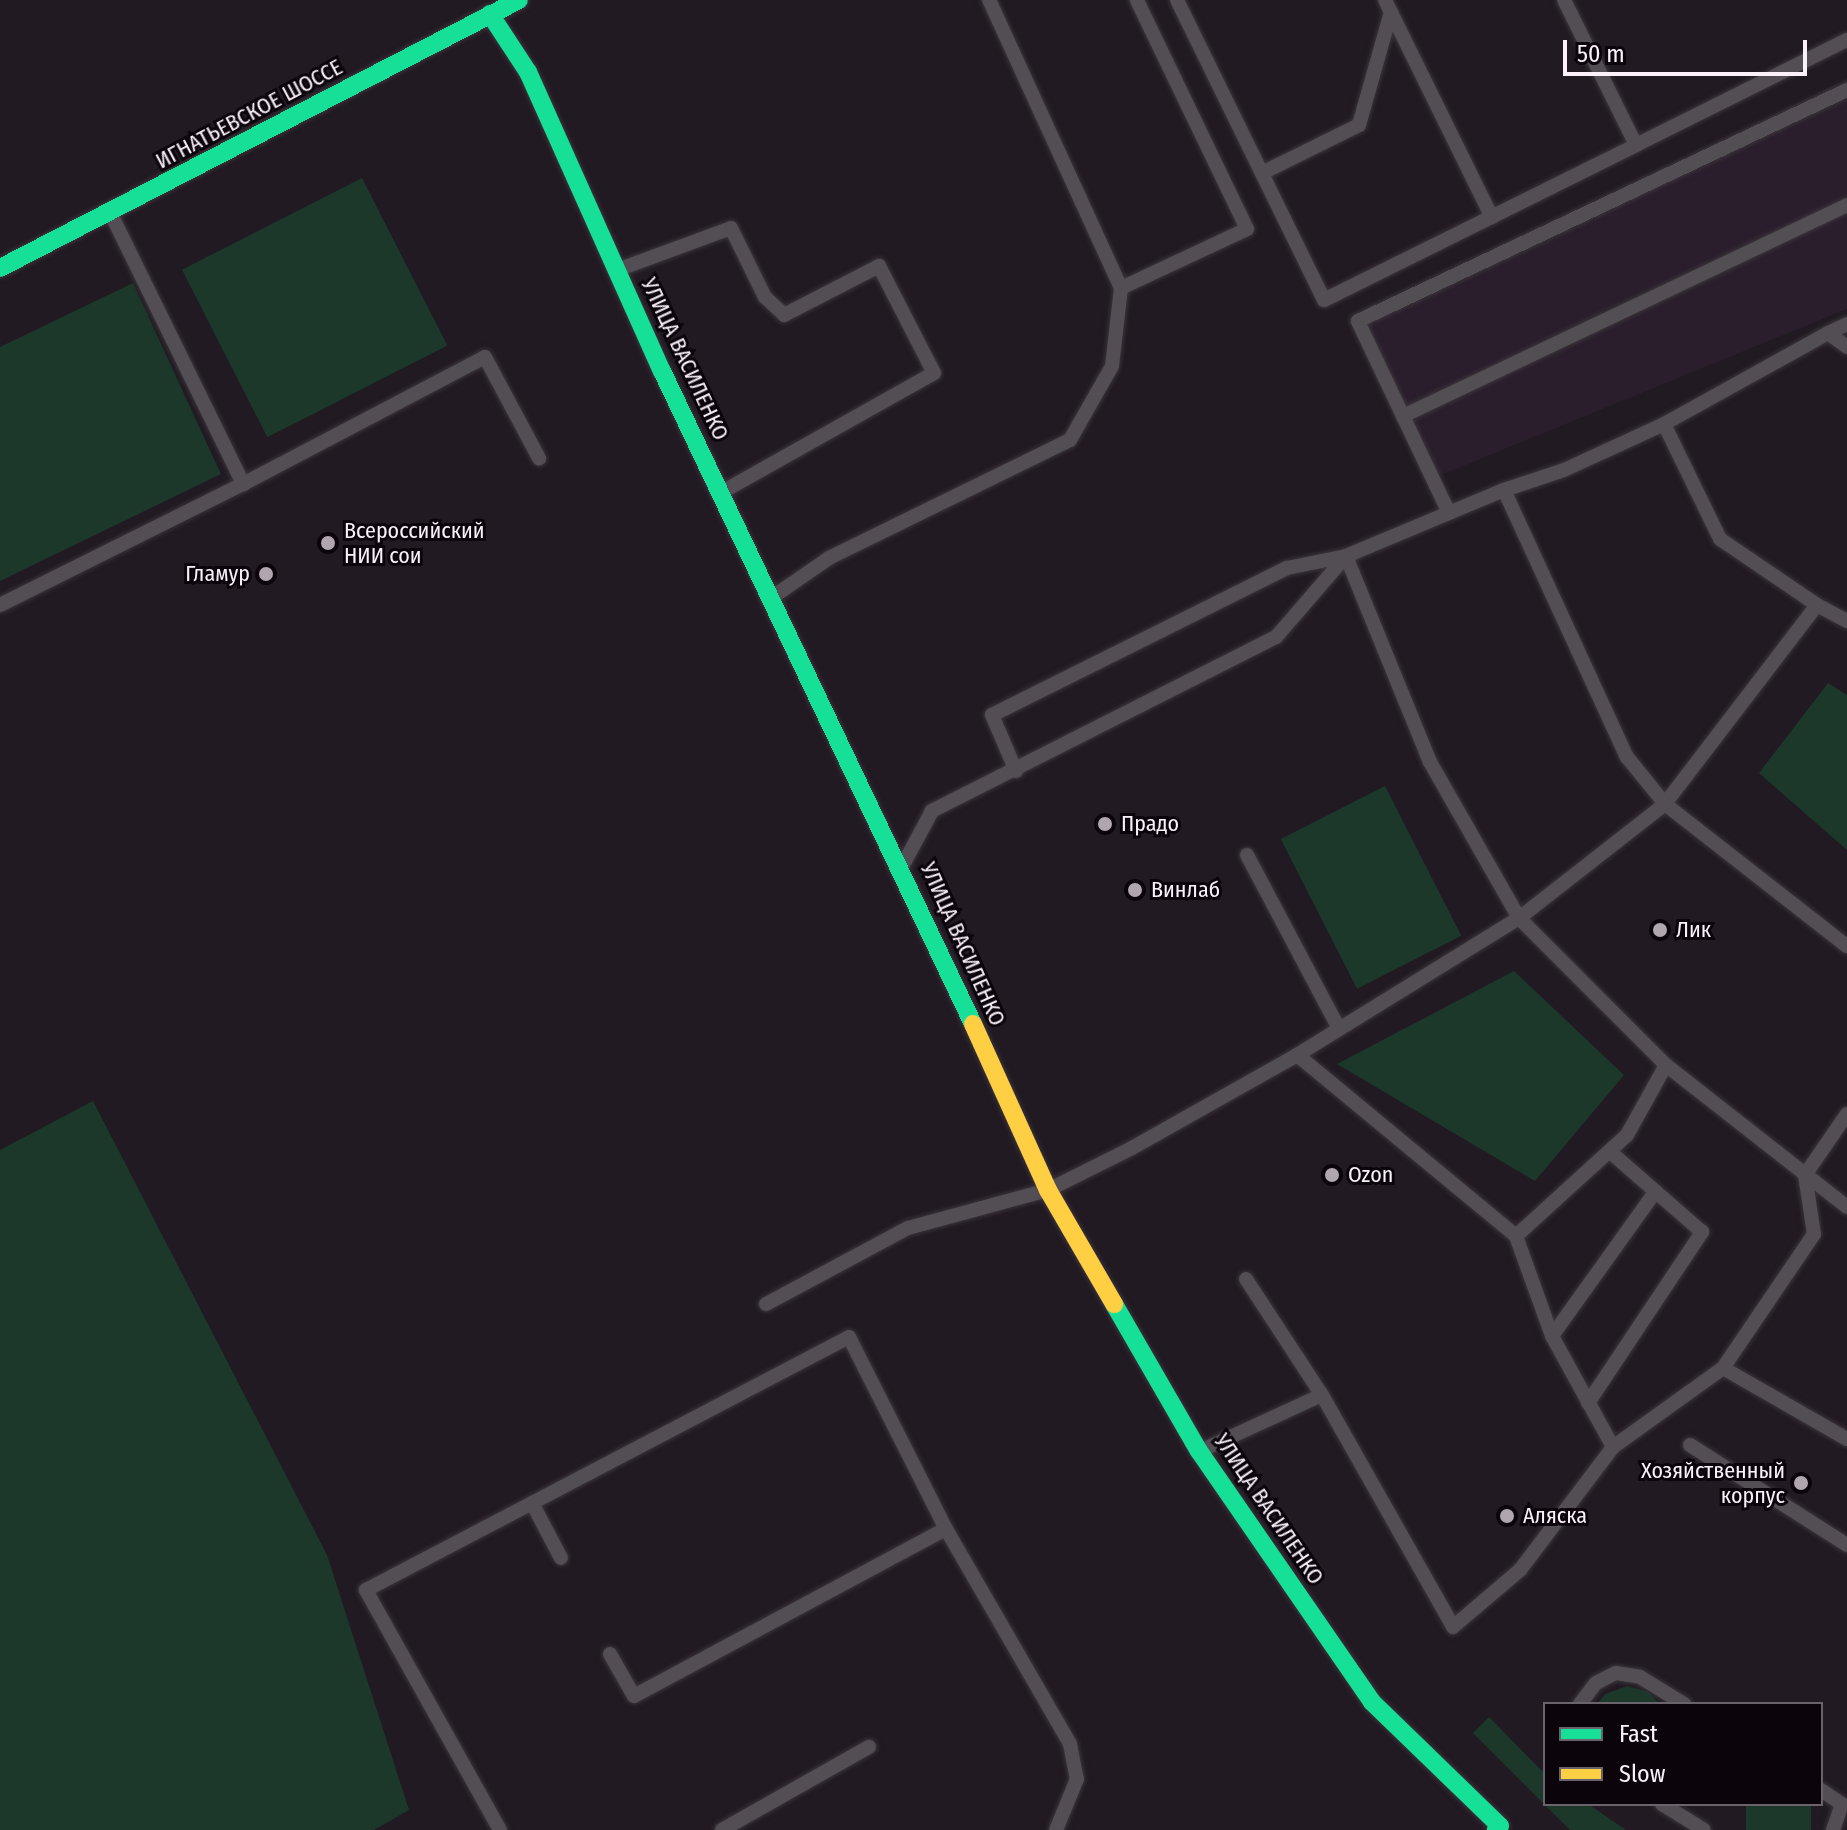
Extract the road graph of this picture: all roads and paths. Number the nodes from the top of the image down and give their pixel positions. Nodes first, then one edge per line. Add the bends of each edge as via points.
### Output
1 (519, 0) edge
2 (989, 0) edge
3 (1137, 0) edge
4 (1177, 0) edge
5 (1564, 0) edge
6 (1388, 6) edge
7 (490, 14) junction
8 (1847, 40) edge
9 (1847, 90) edge
10 (1636, 145) junction
11 (1262, 173) junction
12 (1847, 205) edge
13 (111, 214) junction
14 (1492, 217) junction
15 (0, 268) edge
16 (616, 270) junction
17 (1121, 288) junction
18 (1847, 324) edge
19 (1828, 333) junction
20 (1847, 347) edge
21 (1403, 416) junction
22 (1664, 424) junction
23 (539, 458) dead end
24 (243, 484) junction
25 (1504, 490) junction
26 (722, 492) junction
27 (1449, 513) junction
28 (1346, 556) junction
29 (770, 598) junction
30 (0, 605) edge
31 (1817, 605) junction
32 (1847, 621) edge
33 (1016, 771) junction
34 (1665, 804) junction
35 (1247, 855) dead end
36 (902, 867) junction
37 (1519, 918) junction
38 (1847, 946) edge
39 (1339, 1029) junction
40 (1297, 1055) junction
41 (1666, 1065) junction
42 (1847, 1114) edge
43 (1609, 1151) junction
44 (1805, 1175) junction
45 (1048, 1190) junction
46 (1656, 1191) junction
47 (1847, 1207) edge
48 (1516, 1236) junction
49 (1246, 1279) dead end
50 (766, 1304) dead end
51 (1552, 1336) junction
52 (1723, 1368) junction
53 (1322, 1395) junction
54 (1588, 1403) junction
55 (1847, 1439) edge
56 (1690, 1445) dead end
57 (1613, 1447) junction
58 (1199, 1451) junction
59 (532, 1503) junction
60 (946, 1529) junction
61 (1847, 1545) edge
62 (561, 1558) dead end
63 (610, 1654) dead end
64 (1582, 1702) edge
65 (1681, 1702) edge
66 (869, 1747) dead end
67 (1823, 1791) edge
68 (1845, 1800) edge
69 (1665, 1806) edge
70 (1498, 1828) edge
71 (500, 1830) edge
72 (722, 1830) edge
73 (1056, 1830) edge
74 (1704, 1830) edge
75 (1833, 1830) edge

1 - 7 main road, ИГНАТЬЕВСКОЕ ШОССЕ
2 - 17 lane
3 - 17 lane via 1247,229
4 - 11 lane
5 - 10 lane
6 - 11 lane via 1359,125
6 - 14 lane
7 - 13 main road, ИГНАТЬЕВСКОЕ ШОССЕ
7 - 16 main road, УЛИЦА ВАСИЛЕНКО via 528,72
8 - 10 lane
9 - 21 lane via 1358,321
10 - 14 lane
11 - 14 lane via 1324,300
12 - 21 lane
13 - 15 main road, ИГНАТЬЕВСКОЕ ШОССЕ
13 - 24 lane
16 - 26 main road, УЛИЦА ВАСИЛЕНКО
16 - 26 lane via 731,228 765,297 784,315 879,266 934,373
17 - 29 lane via 1112,366 1070,440 829,558
18 - 19 lane
19 - 20 lane
19 - 22 lane
21 - 27 lane
22 - 25 lane via 1564,470
22 - 31 lane via 1720,539
23 - 24 lane via 485,357
24 - 30 lane
25 - 27 lane
25 - 34 lane via 1627,757
26 - 29 main road, УЛИЦА ВАСИЛЕНКО
27 - 28 lane
28 - 33 lane via 1276,637
28 - 33 lane via 1287,568 992,715
28 - 37 lane via 1430,762
29 - 36 main road, УЛИЦА ВАСИЛЕНКО
31 - 32 lane
31 - 34 lane
33 - 36 lane via 932,811
34 - 37 lane
34 - 38 lane
35 - 39 lane
36 - 45 main road, УЛИЦА ВАСИЛЕНКО
37 - 39 lane
37 - 41 lane
39 - 40 lane
40 - 45 lane
40 - 48 lane
41 - 43 lane via 1627,1135
41 - 44 lane
42 - 44 lane
43 - 46 lane
43 - 48 lane
44 - 47 lane
44 - 52 lane via 1814,1234
45 - 50 lane via 908,1228
45 - 58 main road, УЛИЦА ВАСИЛЕНКО
46 - 51 lane
46 - 54 lane via 1702,1232
48 - 51 lane
49 - 53 lane
51 - 54 lane
52 - 55 lane
52 - 57 lane
53 - 57 lane via 1453,1627 1520,1570
53 - 58 lane
54 - 57 lane
56 - 61 lane
58 - 70 main road, УЛИЦА ВАСИЛЕНКО via 1372,1702
59 - 60 lane via 849,1337
59 - 62 lane
59 - 71 lane via 366,1590
60 - 63 lane via 634,1696
60 - 73 lane via 1070,1744 1077,1779
64 - 65 lane via 1596,1683 1616,1673 1640,1677
66 - 72 lane
67 - 68 lane
68 - 75 lane
69 - 74 lane

